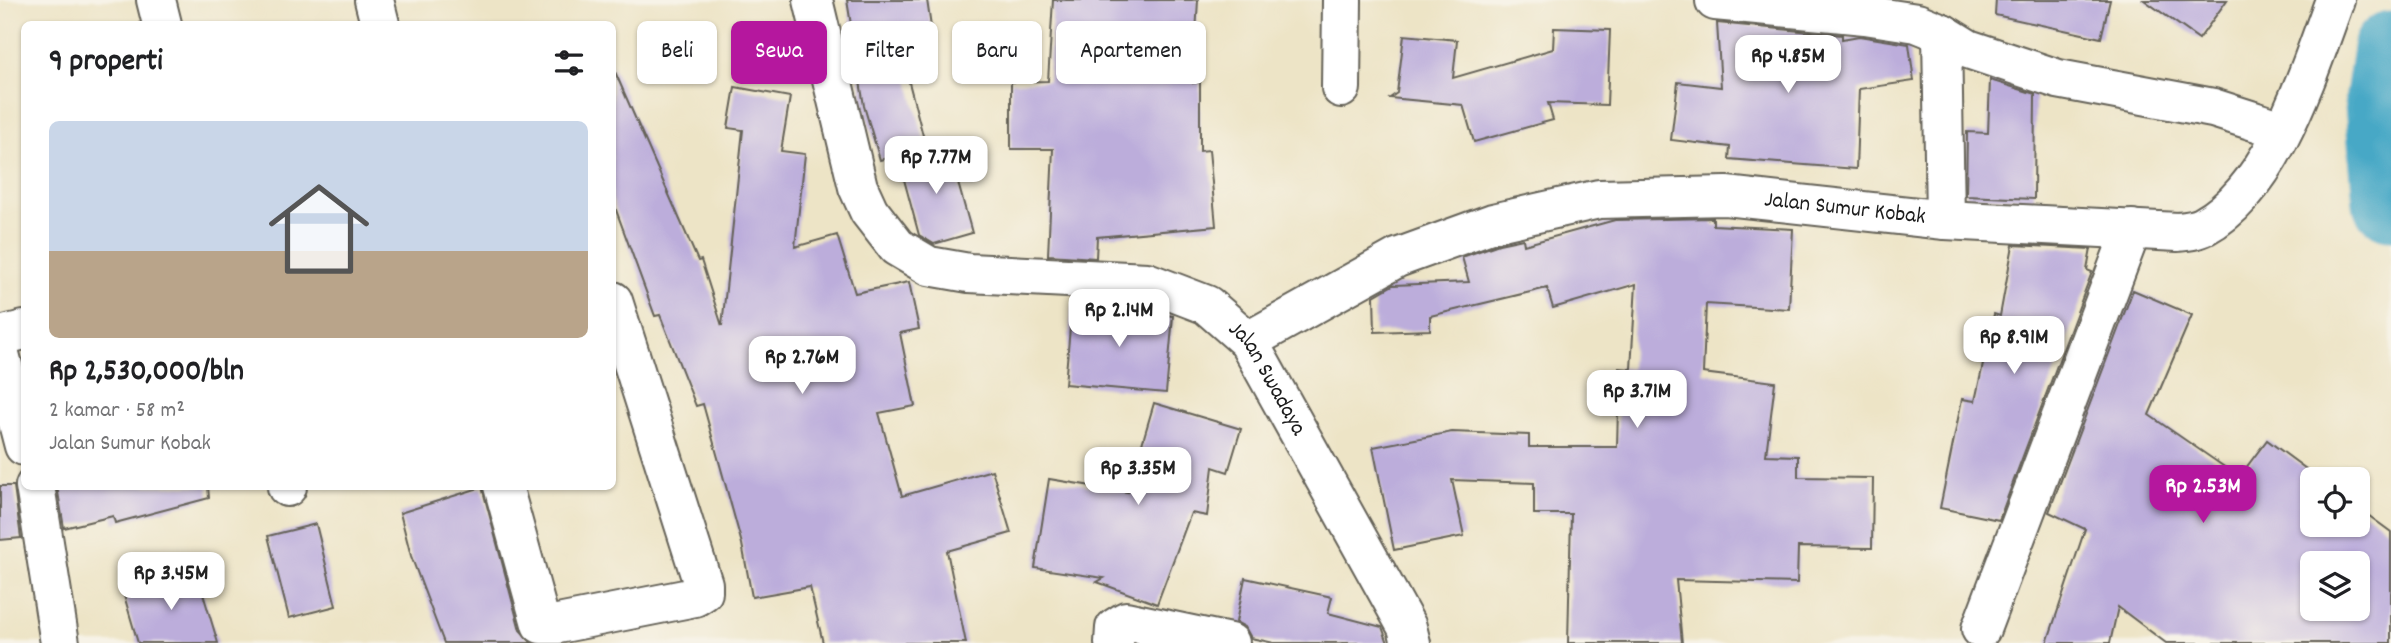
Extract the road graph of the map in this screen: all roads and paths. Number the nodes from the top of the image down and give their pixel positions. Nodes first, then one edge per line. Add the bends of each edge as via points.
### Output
1 (156, 0) edge
2 (374, 0) edge
3 (813, 0) edge
4 (1342, 0) edge
5 (2335, 0) edge
6 (1715, 1) edge
7 (161, 21) edge
8 (379, 21) edge
9 (1942, 33) junction
10 (1341, 88) dead end
11 (2282, 130) junction
12 (1945, 220) junction
13 (2132, 229) junction
14 (616, 311) edge
15 (21, 331) edge
16 (0, 336) edge
17 (1248, 341) junction
18 (0, 354) edge
19 (21, 434) edge
20 (36, 490) edge
21 (504, 490) edge
22 (1981, 629) dead end
23 (60, 643) edge
24 (1114, 643) edge
25 (1230, 643) edge
26 (1411, 643) edge

1 - 7 street
2 - 8 street
3 - 17 street, Jalan Swadaya via 858,187 869,211 897,247 929,266 969,273 1147,282 1207,305
4 - 10 street
5 - 11 street, Jalan Sumur Kobak
6 - 9 street via 1866,15 1917,23
9 - 11 street via 1968,49 2058,79 2214,108
9 - 12 street
11 - 13 street, Jalan Sumur Kobak via 2258,177 2224,213 2202,228 2178,232
12 - 13 street, Jalan Sumur Kobak
12 - 17 street, Jalan Sumur Kobak via 1726,196 1599,199 1493,223 1397,258
13 - 22 street
14 - 21 street via 703,592 541,624
15 - 16 street
17 - 26 street, Jalan Swadaya via 1408,627
18 - 19 street
20 - 23 street
24 - 25 street via 1115,628 1128,621

